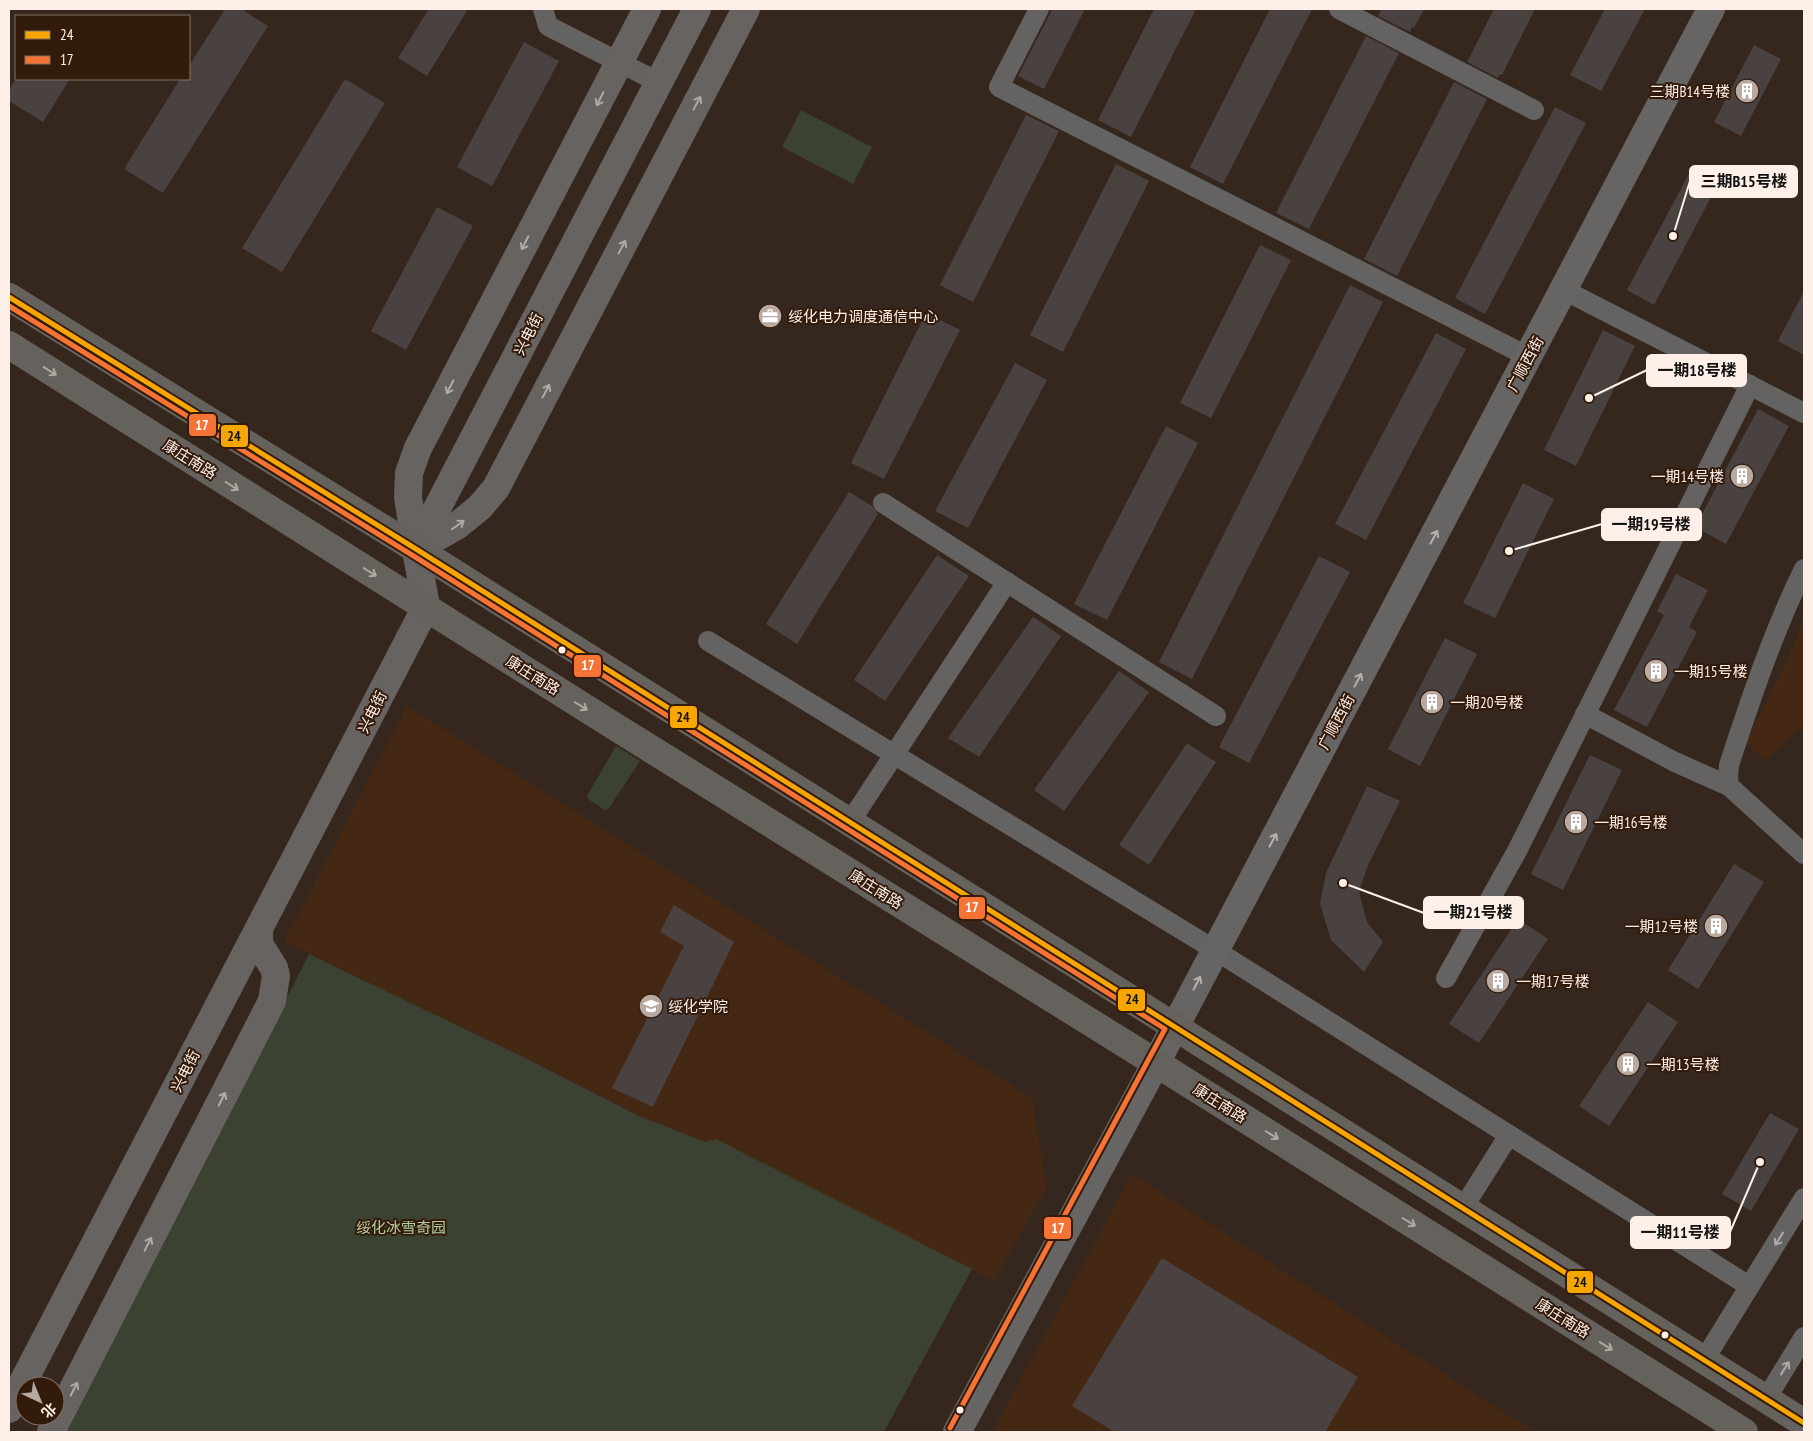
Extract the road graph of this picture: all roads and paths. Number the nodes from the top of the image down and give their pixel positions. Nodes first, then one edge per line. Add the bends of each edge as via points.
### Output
1 (543, 9) edge
2 (647, 9) edge
3 (696, 9) edge
4 (746, 9) edge
5 (1039, 9) edge
6 (1339, 9) edge
7 (1711, 9) edge
8 (619, 62) junction
9 (658, 82) junction
10 (1534, 110) dead end
11 (1564, 290) junction
12 (9, 297) edge
13 (9, 346) edge
14 (1529, 357) junction
15 (1750, 385) junction
16 (1804, 413) edge
17 (883, 503) dead end
18 (416, 549) junction
19 (1804, 570) edge
20 (1007, 582) junction
21 (426, 607) junction
22 (708, 641) dead end
23 (1585, 714) junction
24 (1216, 716) dead end
25 (894, 754) junction
26 (1729, 786) junction
27 (850, 822) junction
28 (1804, 854) edge
29 (259, 930) junction
30 (1215, 950) junction
31 (1446, 978) dead end
32 (1175, 1026) junction
33 (1156, 1063) junction
34 (1509, 1135) junction
35 (1804, 1198) edge
36 (1463, 1208) junction
37 (1749, 1286) junction
38 (1804, 1337) edge
39 (1704, 1360) junction
40 (1766, 1399) junction
41 (9, 1409) edge
42 (1804, 1423) edge
43 (52, 1432) edge
44 (957, 1432) edge
45 (1744, 1432) edge

1 - 8 street via 548,26
2 - 8 main road
3 - 9 main road, 兴电街
18 -> 4 main road via 458,525 496,488
5 - 14 street via 999,87
6 - 10 street
7 - 11 main road, 广顺西街
8 - 9 street
8 -> 18 main road via 418,448 409,473 408,497
9 - 18 main road, 兴电街
11 - 14 main road, 广顺西街
11 - 15 street
12 - 18 highway
13 -> 21 highway, 康庄南路
30 -> 14 main road, 广顺西街
15 - 16 street
15 - 23 street
17 - 20 street
18 - 21 main road
18 - 27 highway
19 - 26 street via 1754,687 1729,765
20 - 24 street
20 - 25 street
21 - 29 main road, 兴电街
21 -> 33 highway, 康庄南路
22 - 25 street
23 - 26 street
23 - 31 street via 1517,851
25 - 27 street
25 - 30 street
26 - 28 street
27 - 32 highway
29 - 41 main road, 兴电街
43 -> 29 main road via 272,1001 276,976 259,944
32 -> 30 main road, 广顺西街
30 - 34 street
32 - 33 main road, 广顺西街
32 - 36 highway
33 - 44 main road, 广顺西街
33 -> 45 highway, 康庄南路
34 - 36 street
34 - 37 street
35 -> 37 street
36 - 39 highway
37 - 39 street
40 -> 38 street
39 - 40 highway
40 - 42 highway

